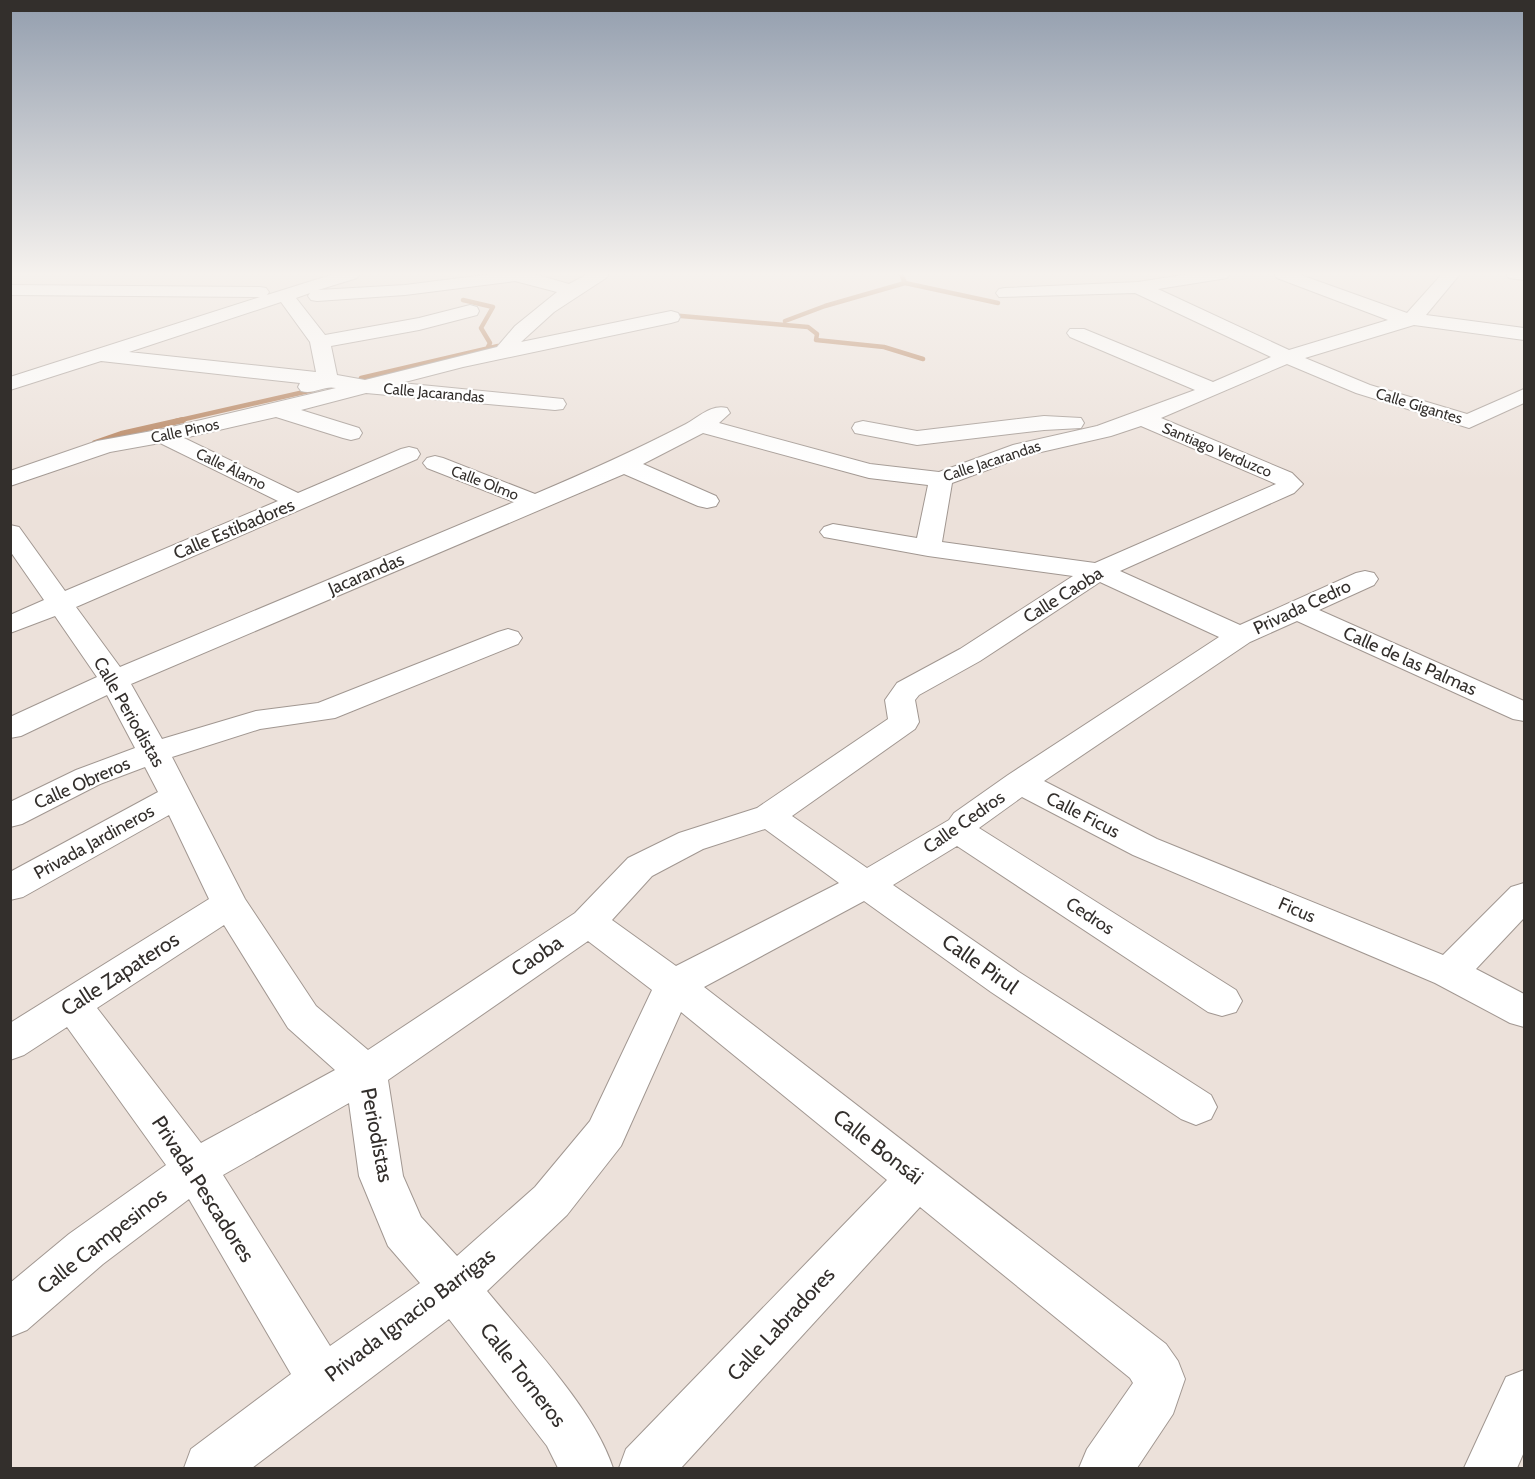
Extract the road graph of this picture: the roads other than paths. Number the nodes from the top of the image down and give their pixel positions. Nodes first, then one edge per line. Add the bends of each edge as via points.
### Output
1 (138, 343) edge
2 (320, 343) edge
3 (512, 343) edge
4 (547, 343) edge
5 (1101, 343) edge
6 (1257, 343) edge
7 (1333, 343) edge
8 (504, 352) junction
9 (99, 355) junction
10 (1287, 357) junction
11 (10, 368) edge
12 (47, 372) junction
13 (328, 380) junction
14 (10, 384) edge
15 (362, 386) junction
16 (1213, 390) junction
17 (1524, 395) edge
18 (555, 405) dead end
19 (277, 410) junction
20 (1142, 418) junction
21 (710, 419) joint
22 (863, 428) dead end
23 (1005, 428) junction
24 (1103, 431) junction
25 (351, 433) dead end
26 (163, 436) junction
27 (1021, 450) junction
28 (409, 454) dead end
29 (435, 463) dead end
30 (624, 465) junction
31 (10, 467) edge
32 (10, 479) edge
33 (941, 479) junction
34 (1291, 484) joint
35 (707, 501) dead end
36 (298, 502) junction
37 (535, 502) junction
38 (833, 532) dead end
39 (13, 538) edge
40 (928, 548) junction
41 (1098, 571) junction
42 (1365, 579) dead end
43 (60, 604) junction
44 (1296, 610) junction
45 (10, 625) edge
46 (1240, 636) junction
47 (508, 638) dead end
48 (114, 680) junction
49 (1524, 712) edge
50 (10, 729) edge
51 (874, 745) joint
52 (154, 752) junction
53 (1020, 782) junction
54 (177, 796) junction
55 (10, 816) edge
56 (769, 816) junction
57 (961, 828) junction
58 (1145, 847) joint
59 (867, 884) junction
60 (10, 888) edge
61 (1524, 896) edge
62 (229, 904) junction
63 (588, 922) junction
64 (1449, 973) junction
65 (674, 985) junction
66 (1222, 1001) dead end
67 (72, 1004) junction
68 (1524, 1012) edge
69 (10, 1044) edge
70 (366, 1073) junction
71 (1196, 1107) dead end
72 (195, 1169) junction
73 (918, 1179) junction
74 (453, 1286) junction
75 (10, 1314) edge
76 (322, 1381) junction
77 (1524, 1395) edge
78 (210, 1468) edge
79 (587, 1468) edge
80 (645, 1468) edge
81 (1106, 1468) edge
82 (1490, 1468) edge

1 - 9 street
2 - 13 street
3 - 8 street
4 - 8 street, Calle Pinos
5 - 16 street
6 - 10 street, Calle Gigantes
7 - 10 street
8 - 15 street, Calle Pinos
9 - 12 street
9 - 13 street, Calle Jacarandas
10 - 16 street
10 - 17 street, Calle Gigantes via 1363,389 1469,421
11 - 12 street
12 - 14 street
13 - 15 street, Calle Jacarandas
13 - 31 street via 211,412 142,424
15 - 18 street, Calle Jacarandas
15 - 19 street, Calle Pinos
16 - 20 street
19 - 25 street
19 - 26 street, Calle Pinos
20 - 24 street, Calle Jacarandas
20 - 34 street, Santiago Verduzco
21 - 30 street, Jacarandas
21 - 33 street, Calle Jacarandas via 869,471
22 - 23 street via 917,438
23 - 24 street via 1072,423
23 - 27 street
24 - 27 street, Calle Jacarandas
26 - 32 street, Calle Pinos via 105,446
26 - 36 street, Calle Álamo
27 - 33 street, Calle Jacarandas
28 - 36 street, Calle Estibadores
29 - 37 street, Calle Olmo
30 - 35 street
30 - 37 street, Jacarandas
33 - 40 street
34 - 41 street, Calle Caoba
36 - 43 street, Calle Estibadores
37 - 48 street, Jacarandas
38 - 40 street
39 - 43 street, Calle Periodistas
40 - 41 street
41 - 46 street
41 - 51 street, Calle Caoba via 970,655 908,689 900,700 904,722
42 - 44 street, Privada Cedro
43 - 45 street, Calle Estibadores
43 - 48 street, Calle Periodistas
44 - 46 street, Privada Cedro
44 - 49 street, Calle de las Palmas
46 - 53 street, Calle Cedros
47 - 52 street, Calle Obreros via 324,711 256,720
48 - 50 street, Jacarandas
48 - 52 street, Calle Periodistas
51 - 56 street, Caoba
52 - 54 street, Calle Periodistas
52 - 55 street, Calle Obreros via 88,777
53 - 57 street, Calle Cedros
53 - 58 street, Calle Ficus
54 - 60 street, Privada Jardineros
54 - 62 street, Calle Periodistas
56 - 59 street, Calle Pirul
56 - 63 street, Caoba via 691,841 640,867
57 - 59 street, Calle Cedros
57 - 66 street, Cedros via 975,841
58 - 64 street, Ficus
59 - 65 street, Calle Cedros
59 - 71 street, Calle Pirul via 1005,982
61 - 64 street
62 - 67 street, Calle Zapateros
62 - 70 street, Periodistas via 302,1017
63 - 65 street, Calle Bonsái
63 - 70 street, Caoba
64 - 68 street
65 - 73 street, Calle Bonsái
65 - 74 street, Privada Ignacio Barrigas via 606,1133 551,1202 481,1267
67 - 69 street, Calle Zapateros
67 - 72 street, Privada Pescadores
70 - 72 street, Caoba
70 - 74 street, Periodistas via 381,1176 404,1231
72 - 75 street, Calle Campesinos via 86,1249
72 - 76 street, Privada Pescadores
73 - 80 street, Calle Labradores
73 - 81 street, Calle Bonsái via 1148,1361 1160,1379 1155,1395
74 - 76 street, Privada Ignacio Barrigas
74 - 79 street, Calle Torneros via 565,1428
76 - 78 street, Privada Ignacio Barrigas
77 - 82 street

